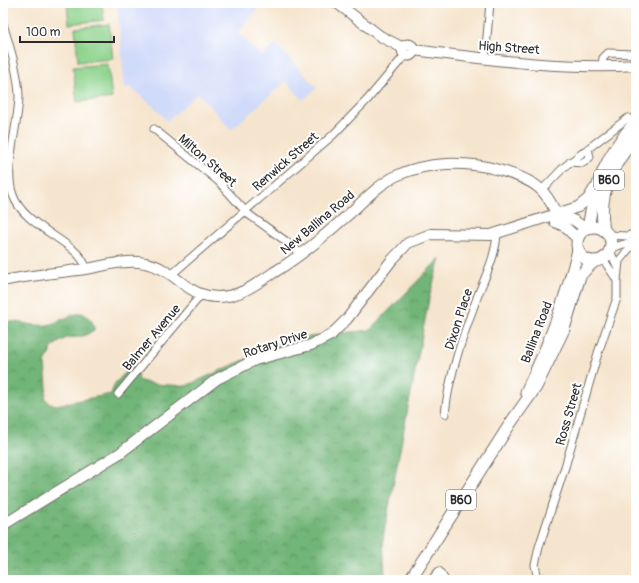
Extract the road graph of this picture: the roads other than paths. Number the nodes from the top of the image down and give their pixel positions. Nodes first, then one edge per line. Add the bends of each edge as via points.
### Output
1 (336, 3) edge
2 (490, 3) edge
3 (3, 24) edge
4 (408, 51) junction
5 (636, 54) edge
6 (485, 59) junction
7 (602, 65) junction
8 (636, 66) edge
9 (632, 119) edge
10 (154, 129) dead end
11 (636, 136) edge
12 (599, 179) junction
13 (542, 190) junction
14 (246, 211) junction
15 (556, 213) junction
16 (560, 223) junction
17 (529, 224) junction
18 (587, 229) junction
19 (606, 232) junction
20 (497, 233) junction
21 (636, 233) edge
22 (636, 240) edge
23 (578, 244) junction
24 (301, 255) junction
25 (605, 255) junction
26 (617, 266) junction
27 (86, 268) junction
28 (171, 275) junction
29 (617, 280) junction
30 (3, 281) edge
31 (201, 296) junction
32 (118, 394) dead end
33 (445, 414) dead end
34 (512, 421) junction
35 (3, 525) edge
36 (410, 580) edge
37 (431, 580) edge
38 (445, 580) edge
39 (538, 580) edge

1 - 4 street, High Street via 380,36
2 - 6 street
3 - 27 street via 19,95 10,172 12,194 25,215 73,250
4 - 6 street, High Street
4 - 14 street, Renwick Street via 350,118
5 - 7 street via 608,53 603,58
6 - 7 street, High Street
7 - 8 street, High Street
9 - 12 main road, B60
9 - 13 street via 570,162
10 - 14 street, Milton Street via 218,181
11 - 19 main road, B60 via 618,162 604,192 601,209
12 - 15 street, Rotary Drive via 585,202 578,207
12 - 18 main road, B60
13 - 15 street, New Ballina Road via 550,198
13 - 24 street, New Ballina Road via 517,176 475,165 446,164 418,168 383,184
14 - 24 street, Milton Street
14 - 28 street, Renwick Street
15 - 16 street, New Ballina Road
15 - 17 street, Rotary Drive
15 - 18 street
16 - 17 street, Rotary Drive
16 - 23 street
17 - 20 street, Rotary Drive
18 - 19 main road via 596,227
18 - 23 main road, B60
19 - 21 street via 627,236
19 - 25 main road, B60
20 - 33 street, Dixon Place via 496,247 470,317 447,392
20 - 35 street, Rotary Drive via 431,234 408,243 331,336 311,345 255,360 217,379 120,453
22 - 25 street
22 - 26 street via 621,257
23 - 25 main road via 584,258
23 - 34 main road, Ballina Road / B60 via 572,274 548,342
24 - 31 street, New Ballina Road via 240,293 223,297
25 - 26 street
25 - 29 street
25 - 34 main road, Ballina Road / B60 via 585,269 553,356 536,387
26 - 29 street, Ross Street
27 - 28 street via 142,262 152,264
27 - 30 street
28 - 31 street
29 - 39 street, Ross Street via 617,298 539,547 535,565
31 - 32 street, Balmer Avenue
34 - 36 main road, Ballina Road / B60
37 - 38 street via 439,572

